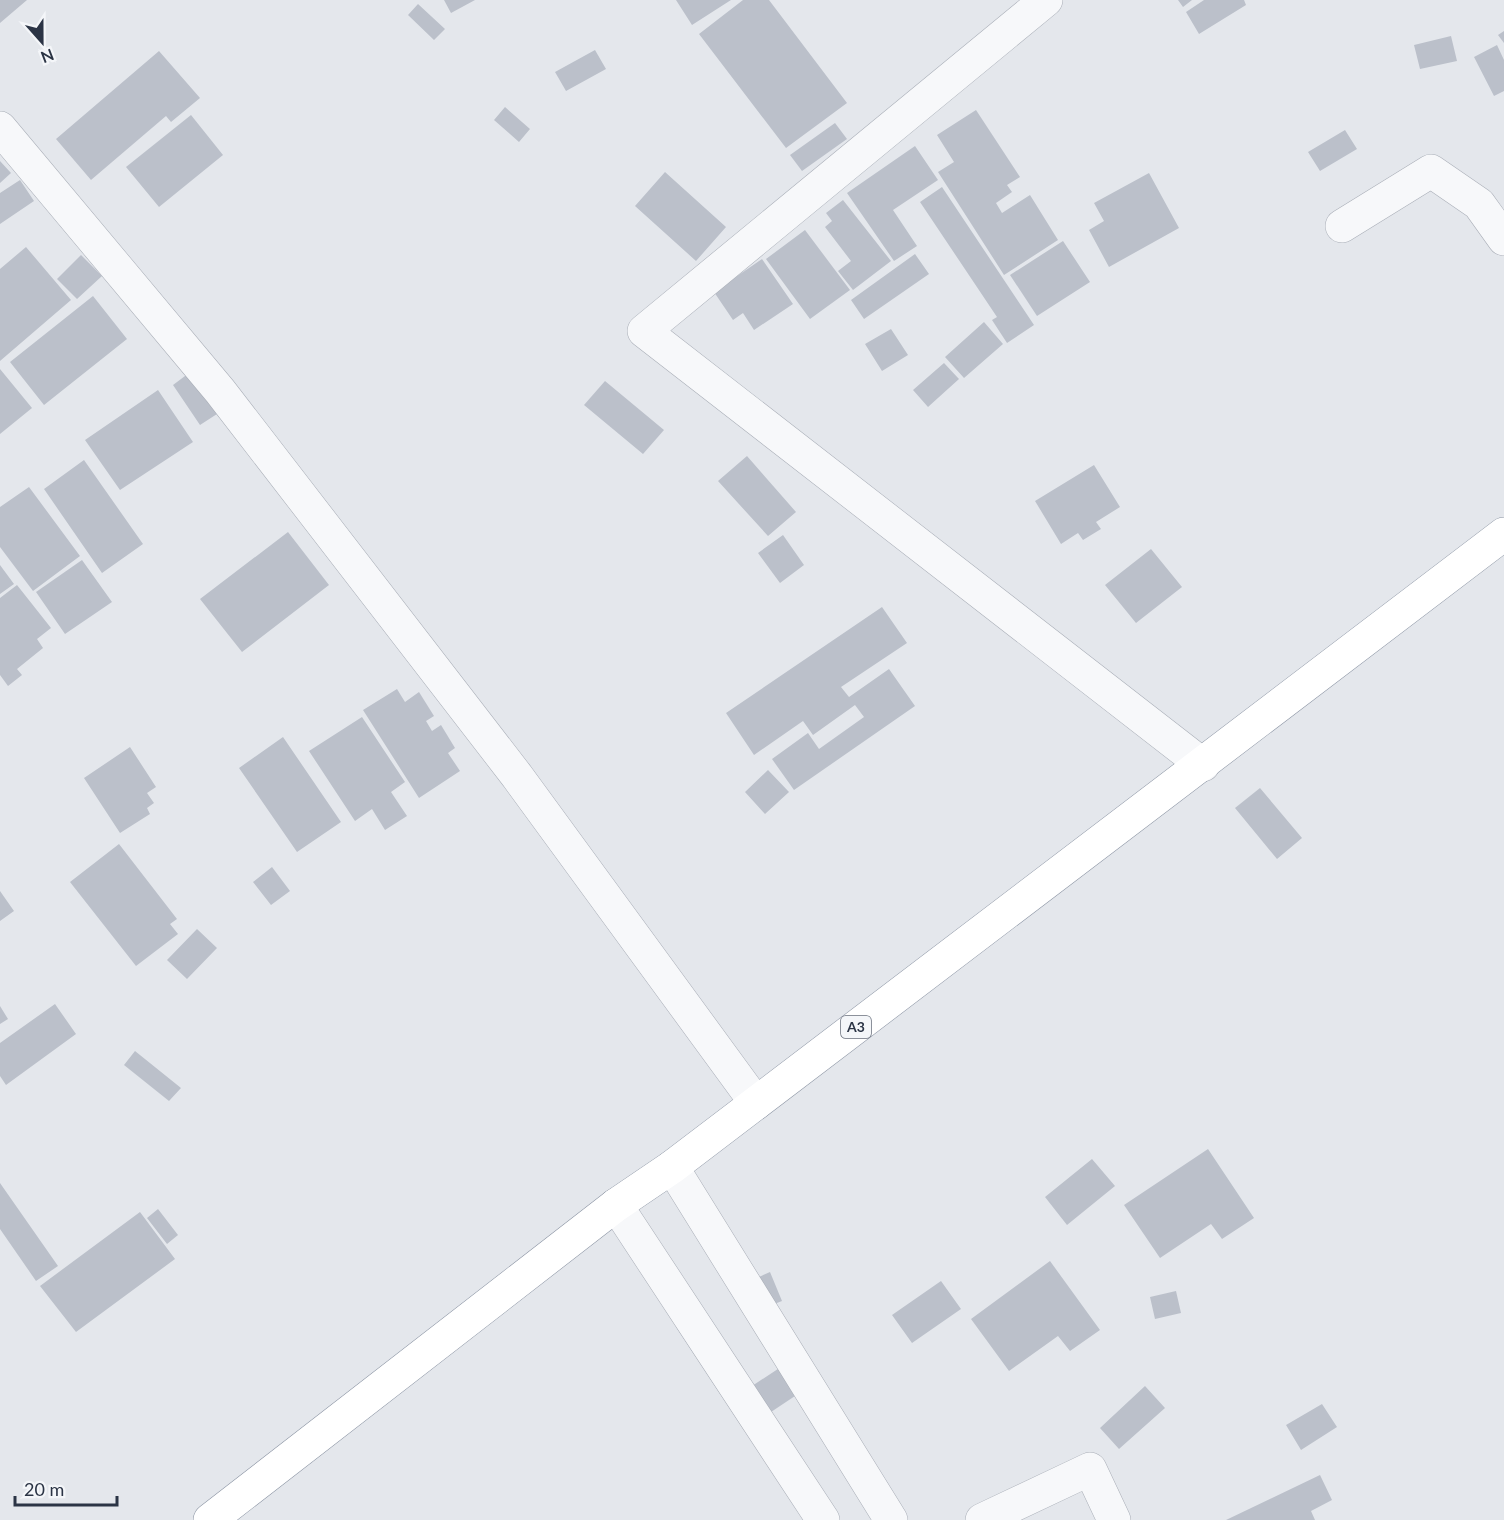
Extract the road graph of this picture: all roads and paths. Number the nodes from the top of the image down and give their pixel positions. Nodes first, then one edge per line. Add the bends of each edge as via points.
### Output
1 (1046, 0) edge
2 (0, 128) edge
3 (1342, 226) dead end
4 (1504, 239) edge
5 (1504, 534) edge
6 (1203, 765) junction
7 (756, 1103) junction
8 (672, 1167) junction
9 (616, 1205) junction
10 (210, 1520) edge
11 (823, 1520) edge
12 (891, 1520) edge
13 (982, 1520) edge
14 (1114, 1520) edge

1 - 6 street via 644,331
2 - 7 street via 235,410 517,776
3 - 4 street via 1431,171 1479,204
5 - 6 highway, A3
6 - 7 highway, A3
7 - 8 highway, A3
8 - 9 highway, A3
8 - 12 street
9 - 10 highway, A3
9 - 11 street
13 - 14 street via 1090,1469

